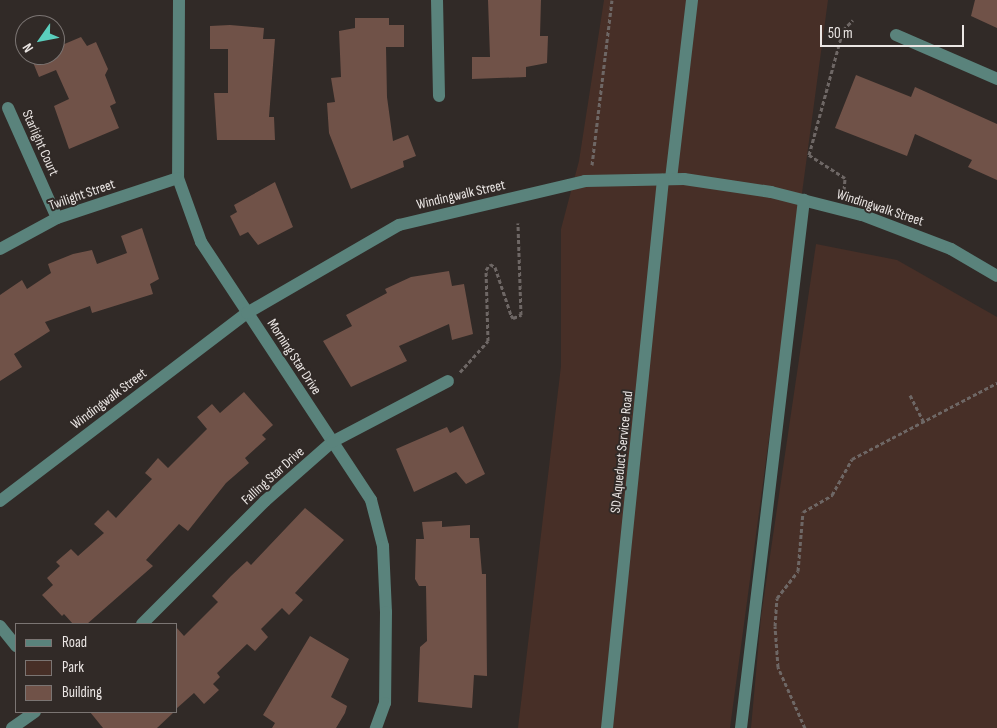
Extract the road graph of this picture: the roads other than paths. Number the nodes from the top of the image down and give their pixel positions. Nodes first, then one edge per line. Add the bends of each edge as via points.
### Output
1 (179, 0) edge
2 (437, 0) edge
3 (692, 0) edge
4 (896, 35) dead end
5 (997, 79) edge
6 (439, 96) dead end
7 (8, 108) dead end
8 (178, 178) junction
9 (667, 180) junction
10 (804, 200) junction
11 (57, 218) junction
12 (0, 249) edge
13 (997, 276) edge
14 (247, 313) junction
15 (448, 381) road end
16 (332, 442) junction
17 (0, 501) edge
18 (143, 623) edge
19 (0, 626) edge
20 (15, 645) edge
21 (33, 713) edge
22 (12, 728) edge
23 (376, 728) edge
24 (607, 728) edge
25 (741, 728) edge

1 - 8 street, Morning Star Drive
2 - 6 street
3 - 9 street, SD Aqueduct Service Road
4 - 5 street
7 - 11 street, Starlight Court
8 - 11 street, Twilight Street
8 - 14 street, Morning Star Drive via 202,242
9 - 10 street, Windingwalk Street
9 - 14 street, Windingwalk Street via 585,181 398,225
9 - 24 street, SD Aqueduct Service Road
10 - 13 street, Windingwalk Street via 862,216 951,249
10 - 25 street
11 - 12 street, Twilight Street
14 - 16 street, Morning Star Drive
14 - 17 street, Windingwalk Street
15 - 16 street, Falling Star Drive
16 - 18 street, Falling Star Drive via 264,501
16 - 23 street, Morning Star Drive via 371,500 383,546 386,687
19 - 20 street
21 - 22 street

